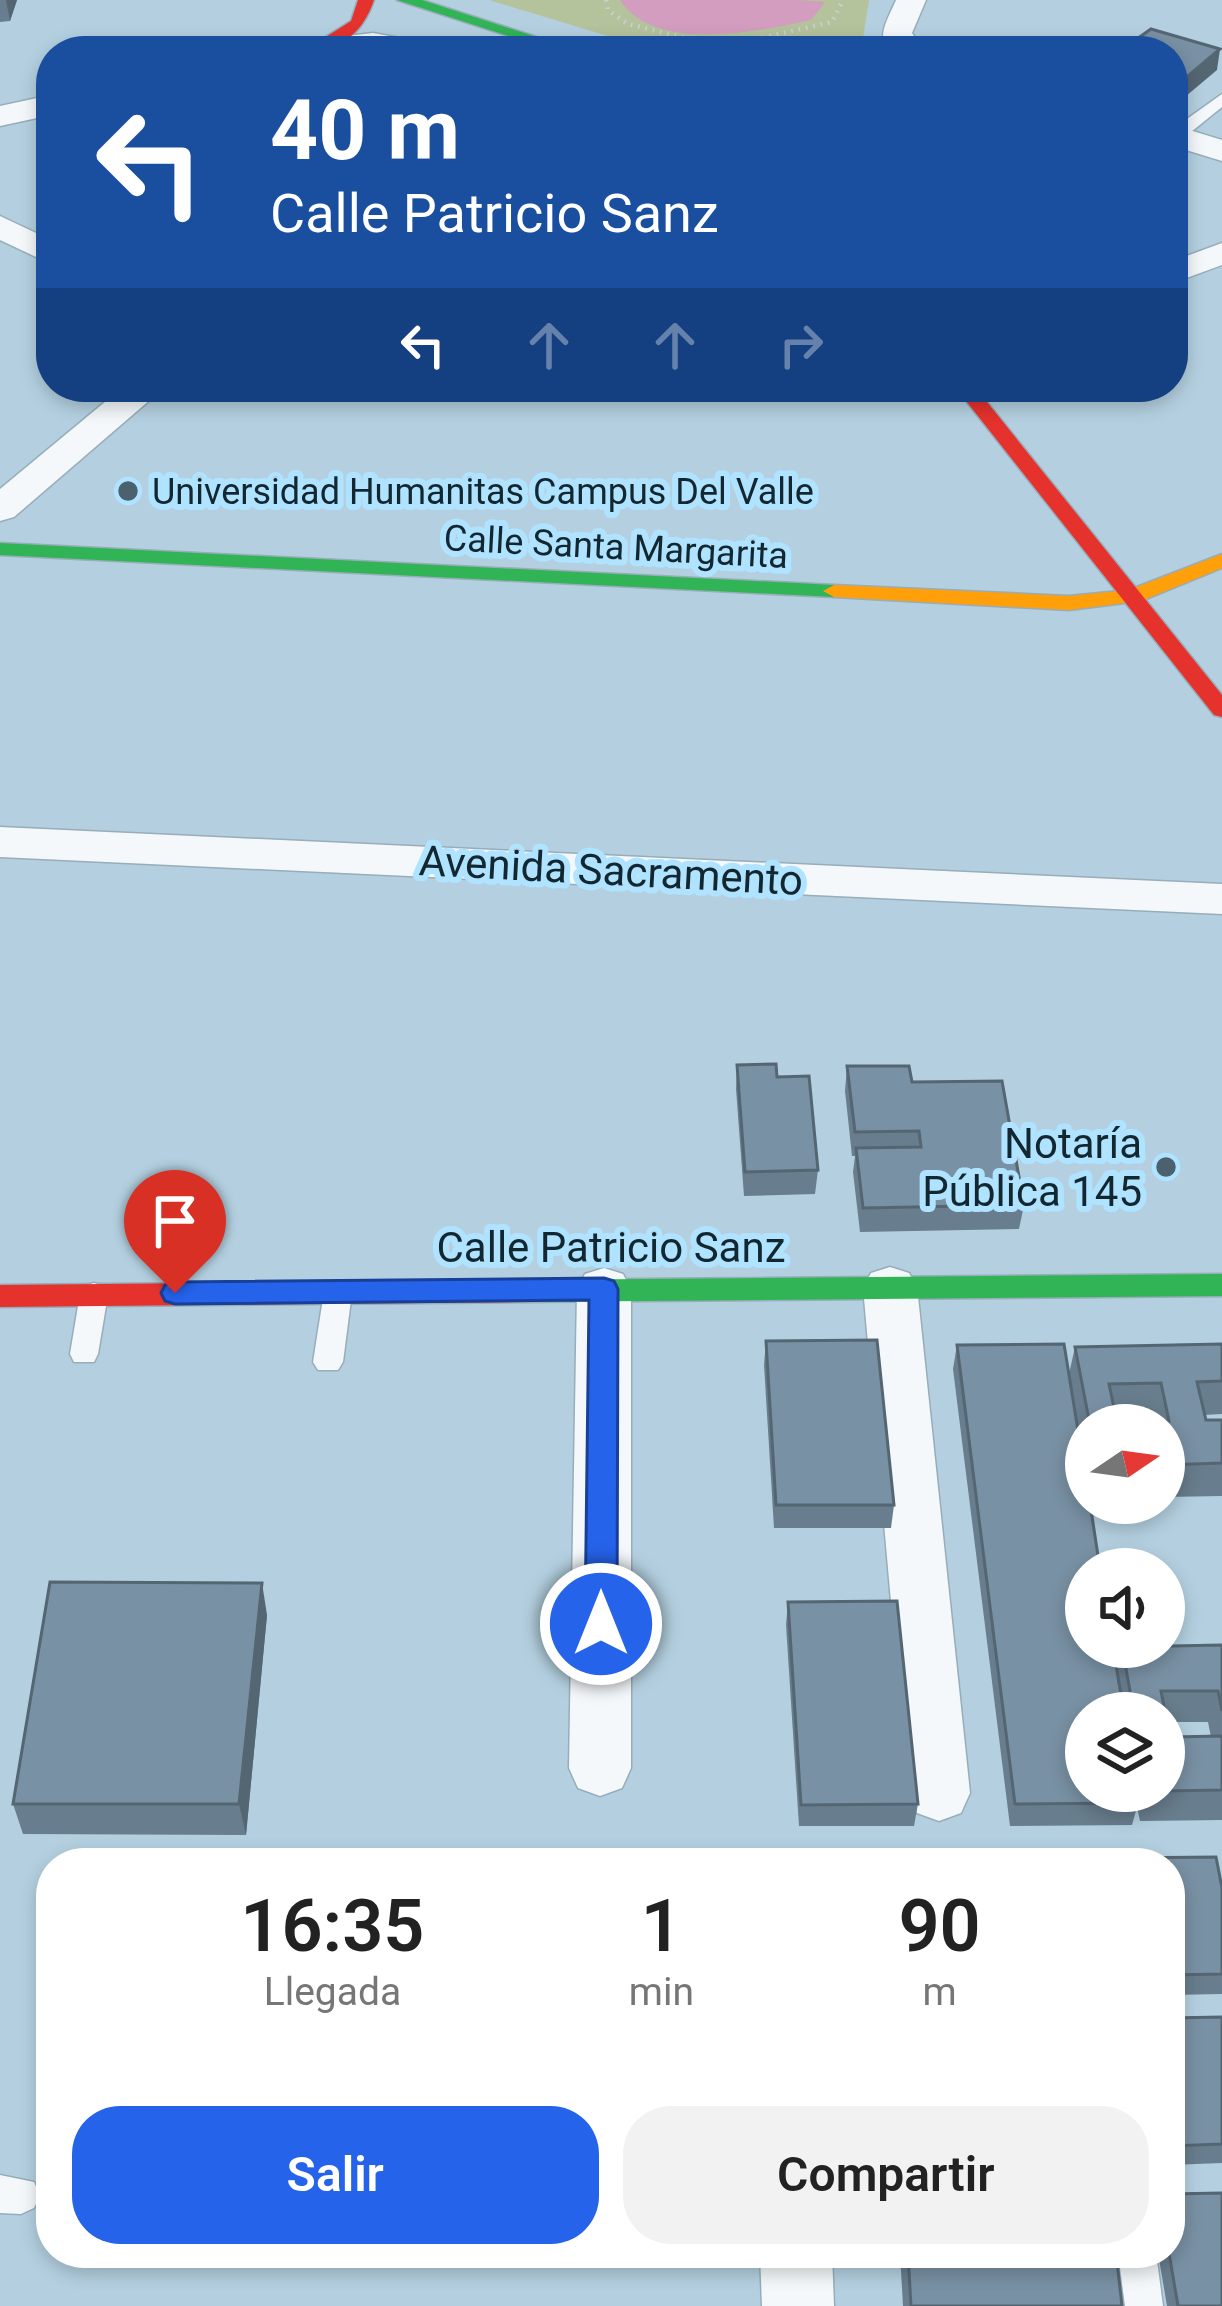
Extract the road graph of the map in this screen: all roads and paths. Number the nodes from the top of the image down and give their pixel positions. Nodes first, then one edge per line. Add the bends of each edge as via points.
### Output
1 (366, 0) edge
2 (405, 0) edge
3 (606, 0) edge
4 (843, 0) edge
5 (911, 0) edge
6 (338, 36) edge
7 (514, 36) edge
8 (677, 36) edge
9 (770, 36) edge
10 (897, 36) edge
11 (1222, 99) edge
12 (36, 108) edge
13 (0, 116) edge
14 (1188, 125) edge
15 (1188, 140) edge
16 (1222, 151) edge
17 (0, 226) edge
18 (36, 246) edge
19 (1222, 253) edge
20 (1188, 267) edge
21 (128, 402) edge
22 (976, 402) edge
23 (0, 509) edge
24 (0, 549) edge
25 (1222, 560) edge
26 (1133, 596) junction
27 (1222, 710) edge
28 (0, 842) edge
29 (1222, 899) edge
30 (1222, 1285) edge
31 (890, 1287) junction
32 (604, 1289) junction
33 (338, 1292) junction
34 (94, 1294) junction
35 (0, 1295) edge
36 (84, 1354) dead end
37 (328, 1362) dead end
38 (600, 1768) dead end
39 (939, 1793) dead end
40 (797, 2268) edge
41 (1139, 2268) edge
42 (798, 2306) edge
43 (1144, 2306) edge

1 - 6 street via 358,23
2 - 7 street
3 - 8 path via 628,24
4 - 9 path via 832,22
5 - 10 street
11 - 14 lane
12 - 13 street
15 - 16 street
17 - 18 street
19 - 20 street
21 - 23 street
22 - 26 street
24 - 26 street, Calle Santa Margarita via 1070,603
25 - 26 street, Calle Santa Margarita
26 - 27 street
28 - 29 street, Avenida Sacramento
30 - 31 street, Calle Patricio Sanz
31 - 32 street, Calle Patricio Sanz
31 - 39 street
32 - 33 street, Calle Patricio Sanz
32 - 38 street
33 - 34 street, Calle Patricio Sanz
33 - 37 lane
34 - 35 street, Calle Patricio Sanz
34 - 36 lane
40 - 42 street
41 - 43 lane

